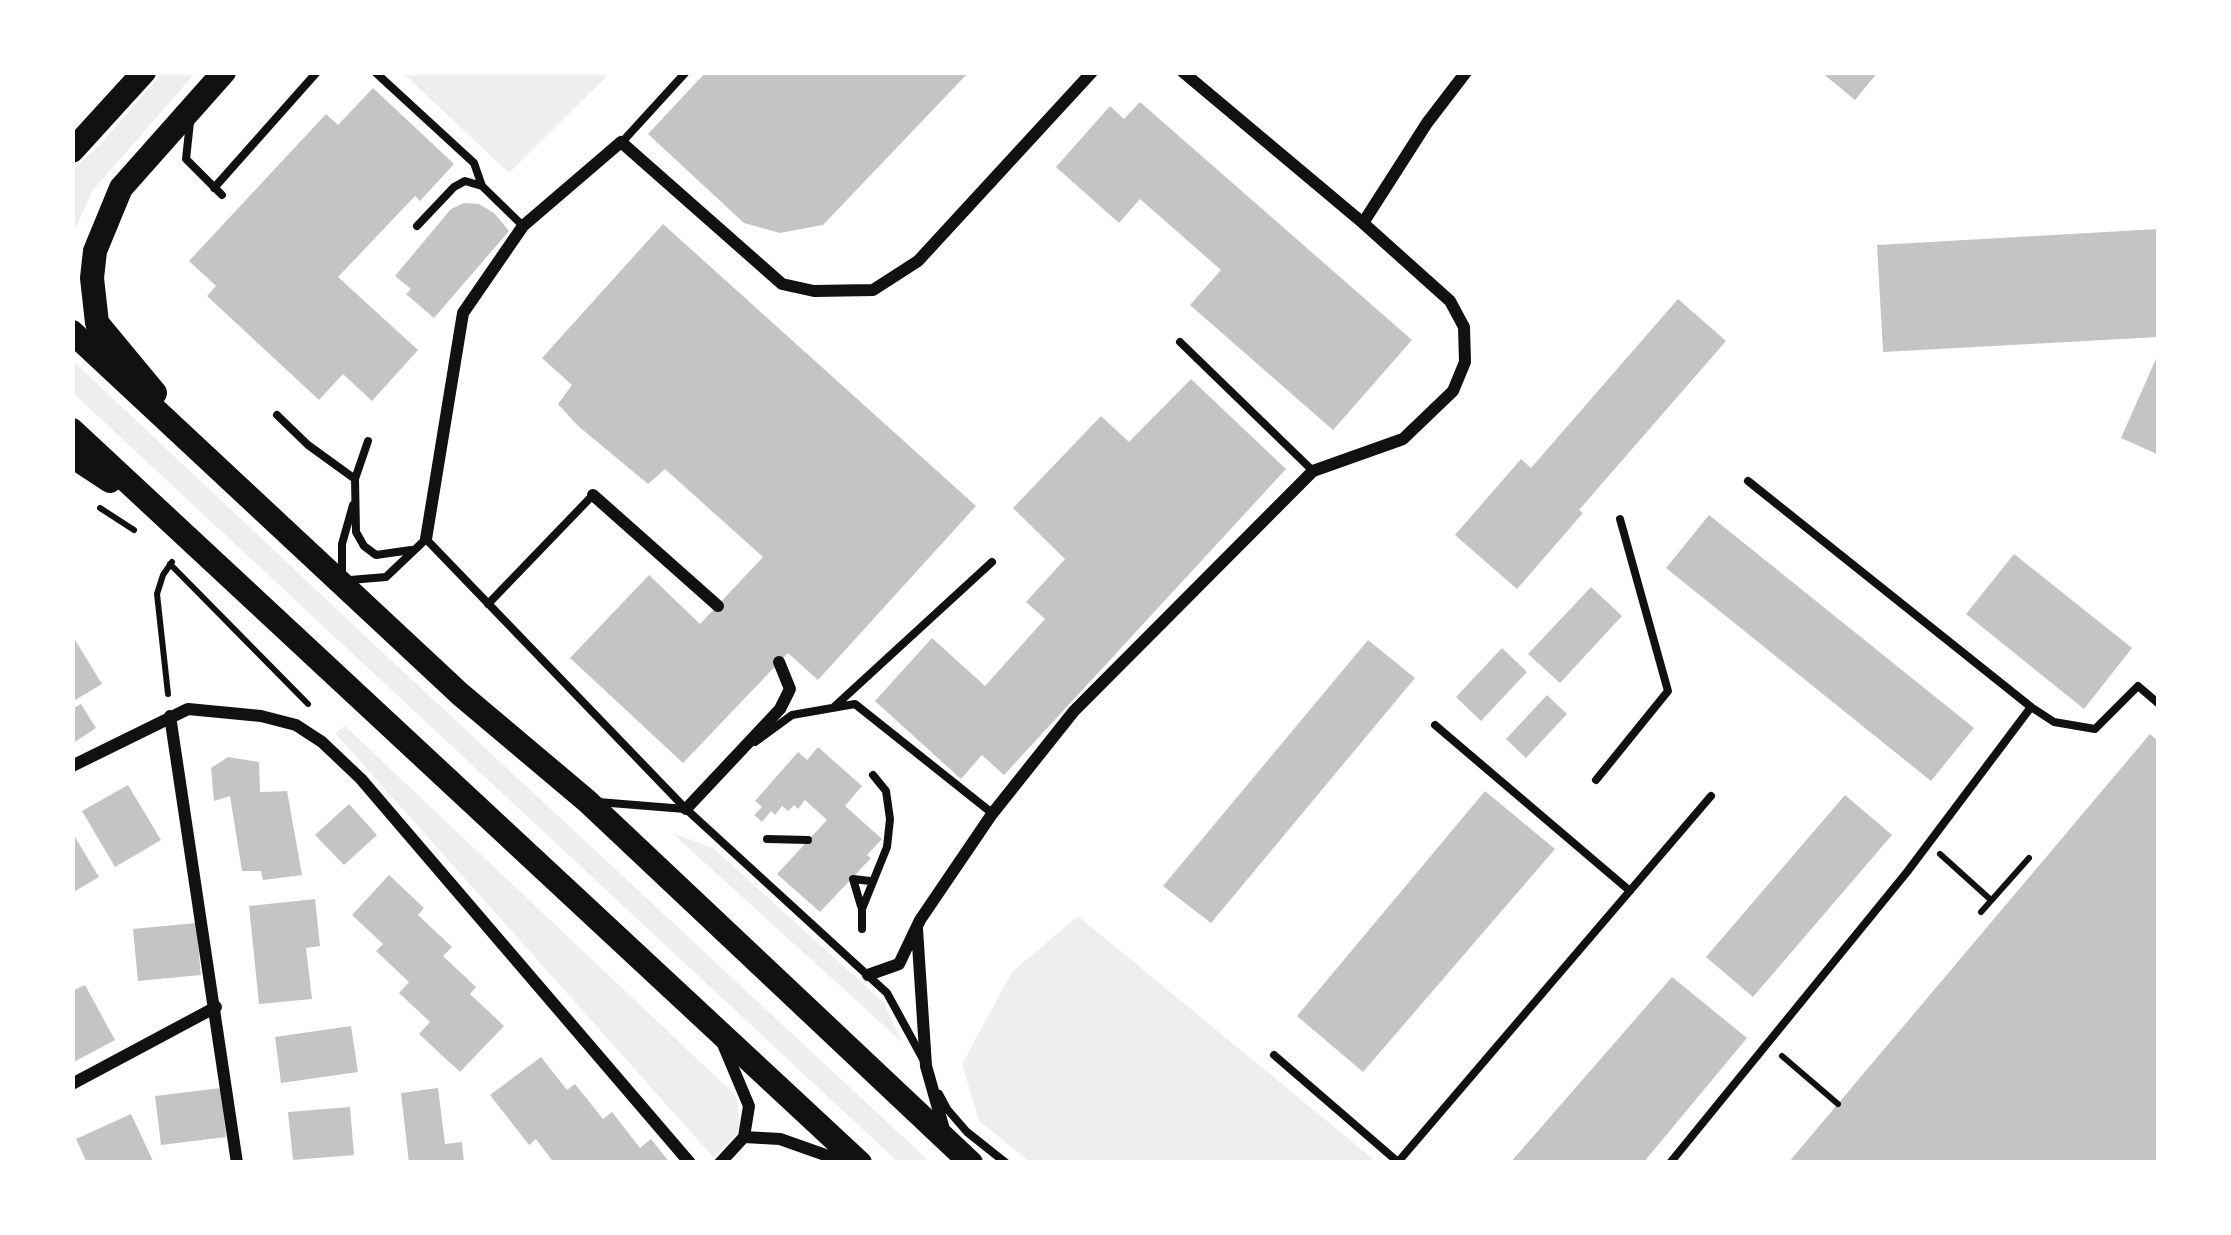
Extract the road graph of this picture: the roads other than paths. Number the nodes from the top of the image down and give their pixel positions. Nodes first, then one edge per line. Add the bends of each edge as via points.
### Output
1 (144, 72) edge
2 (224, 72) edge
3 (317, 72) edge
4 (375, 72) edge
5 (686, 72) edge
6 (1092, 72) edge
7 (1183, 72) edge
8 (1466, 72) edge
9 (191, 109) junction
10 (622, 142) junction
11 (72, 151) edge
12 (482, 186) junction
13 (1364, 223) junction
14 (417, 226) dead end
15 (524, 226) junction
16 (72, 332) edge
17 (1180, 342) dead end
18 (277, 415) dead end
19 (72, 430) edge
20 (368, 441) dead end
21 (72, 456) edge
22 (1313, 471) junction
23 (221, 473) junction
24 (355, 478) junction
25 (1748, 481) dead end
26 (593, 495) joint
27 (353, 505) junction
28 (1620, 519) dead end
29 (175, 524) junction
30 (426, 539) junction
31 (412, 550) junction
32 (992, 562) dead end
33 (342, 581) junction
34 (488, 604) junction
35 (718, 606) dead end
36 (779, 662) dead end
37 (2159, 704) edge
38 (2031, 706) junction
39 (833, 708) junction
40 (170, 716) junction
41 (1435, 725) dead end
42 (744, 750) junction
43 (72, 766) edge
44 (873, 775) dead end
45 (1596, 780) dead end
46 (1711, 796) dead end
47 (587, 801) junction
48 (686, 809) junction
49 (992, 814) junction
50 (767, 839) dead end
51 (808, 840) dead end
52 (870, 881) junction
53 (1630, 891) junction
54 (862, 909) junction
55 (862, 928) dead end
56 (917, 928) junction
57 (868, 975) junction
58 (216, 1007) junction
59 (717, 1030) junction
60 (1274, 1055) dead end
61 (926, 1066) junction
62 (72, 1084) edge
63 (744, 1137) junction
64 (947, 1140) junction
65 (1399, 1162) edge
66 (237, 1163) edge
67 (690, 1163) edge
68 (720, 1163) edge
69 (848, 1163) edge
70 (860, 1163) edge
71 (971, 1163) edge
72 (1006, 1163) edge
73 (1670, 1163) edge

1 - 11 highway
2 - 9 highway
3 - 9 lane via 218,191 186,159
4 - 12 lane via 473,163
5 - 10 lane
6 - 10 street via 919,261 873,290 782,284
7 - 13 street
8 - 13 street
9 - 23 highway via 111,206 95,251 93,305 98,323
10 - 15 street
12 - 14 lane via 454,187
12 - 15 lane
13 - 22 street via 1450,301 1464,327 1466,362 1454,391 1403,439
15 - 30 street via 463,313
16 - 23 highway
17 - 22 lane
18 - 24 lane
19 - 29 highway
20 - 24 lane
21 - 29 highway
22 - 49 street via 1074,711
23 - 33 highway
24 - 27 lane
25 - 38 lane
26 - 34 lane
26 - 35 street
27 - 31 lane via 364,546 376,555
27 - 33 lane
28 - 45 lane via 1668,691
29 - 59 highway
30 - 31 lane
30 - 34 lane
31 - 33 lane via 386,578
32 - 39 lane
33 - 47 highway
34 - 48 lane
36 - 42 street via 790,689
37 - 38 lane via 2138,686 2095,729 2054,722
38 - 73 lane
39 - 42 lane via 792,715
39 - 49 lane via 855,704
40 - 43 street
40 - 58 street
40 - 67 street via 207,708 261,716 322,742
41 - 53 lane
42 - 48 street
44 - 52 lane via 886,791 890,819 887,848
46 - 53 lane
47 - 48 lane
47 - 64 highway
48 - 57 lane
49 - 56 street
50 - 51 lane
52 - 54 lane
52 - 54 lane via 853,879
53 - 65 lane
54 - 55 lane
56 - 57 street via 898,964
56 - 61 street
57 - 61 lane
58 - 62 street
58 - 66 street
59 - 63 street via 749,1106
59 - 70 highway
60 - 65 lane
61 - 64 street
61 - 72 lane via 946,1109
63 - 68 street
63 - 69 street via 780,1139
64 - 71 highway

